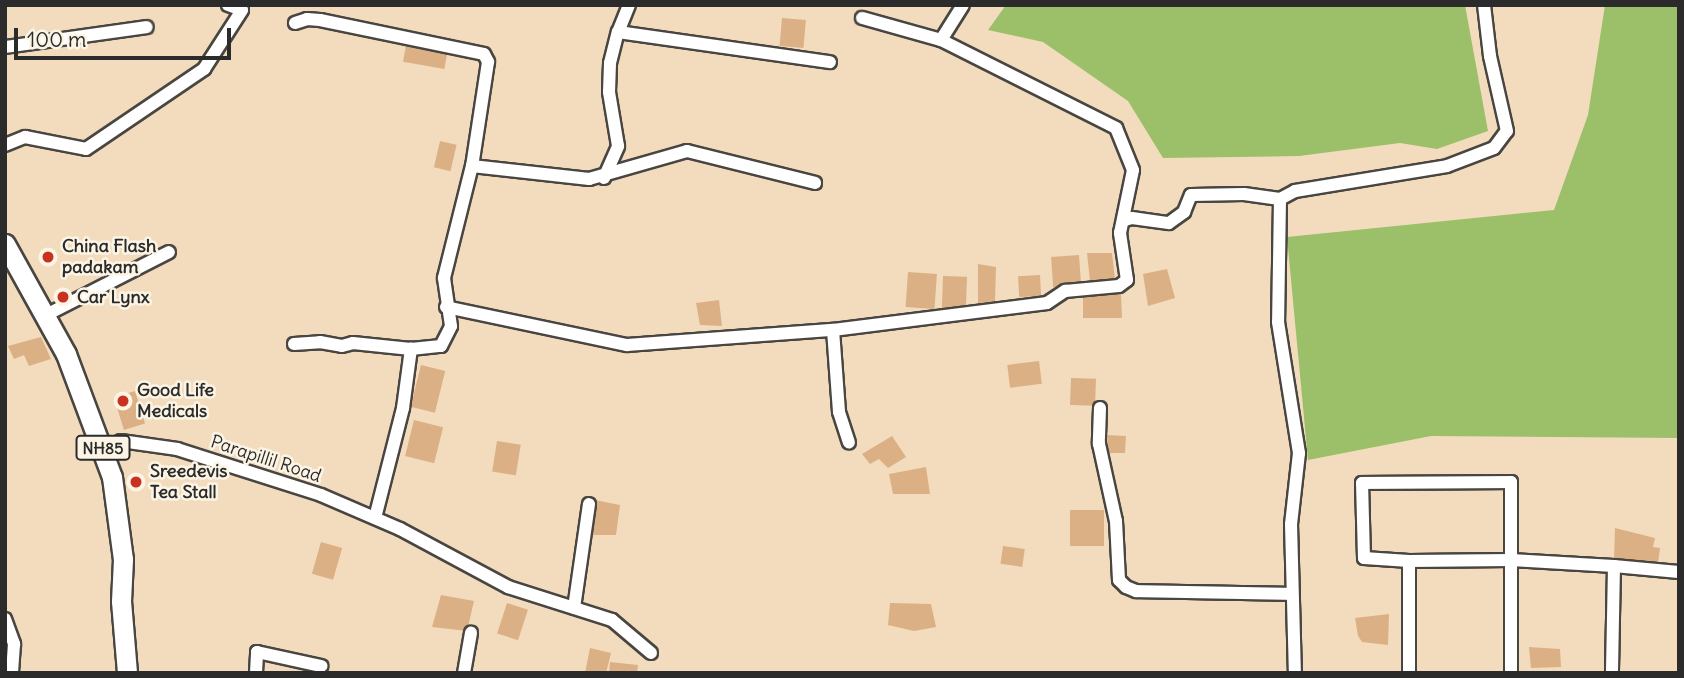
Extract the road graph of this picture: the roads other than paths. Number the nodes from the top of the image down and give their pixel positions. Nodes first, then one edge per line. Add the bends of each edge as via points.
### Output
1 (228, 5) edge
2 (629, 5) edge
3 (962, 5) edge
4 (1484, 5) edge
5 (244, 7) edge
6 (862, 18) dead end
7 (295, 23) dead end
8 (147, 27) dead end
9 (618, 32) junction
10 (941, 40) junction
11 (5, 47) edge
12 (830, 62) dead end
13 (5, 145) edge
14 (472, 166) junction
15 (604, 177) junction
16 (815, 183) dead end
17 (1280, 199) junction
18 (1125, 220) junction
19 (5, 244) edge
20 (169, 252) dead end
21 (446, 307) junction
22 (46, 315) junction
23 (833, 330) junction
24 (294, 344) dead end
25 (411, 349) junction
26 (1100, 408) dead end
27 (849, 442) dead end
28 (104, 452) junction
29 (589, 504) dead end
30 (375, 518) junction
31 (1511, 560) junction
32 (1409, 561) junction
33 (1614, 566) junction
34 (1679, 572) edge
35 (1291, 594) junction
36 (574, 608) junction
37 (5, 619) edge
38 (471, 633) dead end
39 (651, 653) dead end
40 (321, 667) dead end
41 (12, 673) edge
42 (127, 673) edge
43 (256, 673) edge
44 (464, 673) edge
45 (1295, 673) edge
46 (1409, 673) edge
47 (1511, 673) edge
48 (1612, 673) edge

1 - 5 street
2 - 9 street
3 - 10 street
4 - 17 street via 1489,56 1507,131 1503,140 1447,166 1295,191
5 - 13 street via 204,69 86,149 25,137
6 - 10 street
7 - 14 street via 320,20 484,54 488,62
8 - 11 street
9 - 12 street
9 - 15 street via 609,92 618,146
10 - 18 street via 1116,128 1133,170
14 - 15 street via 589,180
14 - 21 street via 444,278
15 - 16 street via 687,151
17 - 18 street via 1191,195 1184,212 1169,223
17 - 35 street via 1278,322 1299,453
18 - 23 street via 1120,233 1128,270 1127,280 1119,286 1065,291 1047,303
19 - 22 highway, NH85
20 - 22 street
21 - 23 street via 627,345
21 - 25 street via 451,326 441,346
22 - 28 highway, NH85
23 - 27 street via 839,412
24 - 25 street via 353,343
25 - 30 street via 403,408
26 - 35 street via 1099,444 1116,521 1119,580 1126,587 1136,591
28 - 30 street, Parapillil Road via 121,441 177,449 321,495
28 - 42 highway, NH85 via 123,559 121,614
29 - 36 street
30 - 36 street, Parapillil Road via 508,587
31 - 32 street
31 - 32 street via 1510,482 1362,484 1364,558
31 - 33 street
31 - 47 street
32 - 46 street
33 - 34 street
33 - 48 street
35 - 45 street
36 - 39 street, Parapillil Road via 612,620
37 - 41 street via 14,645
38 - 44 street
40 - 43 street via 257,652

